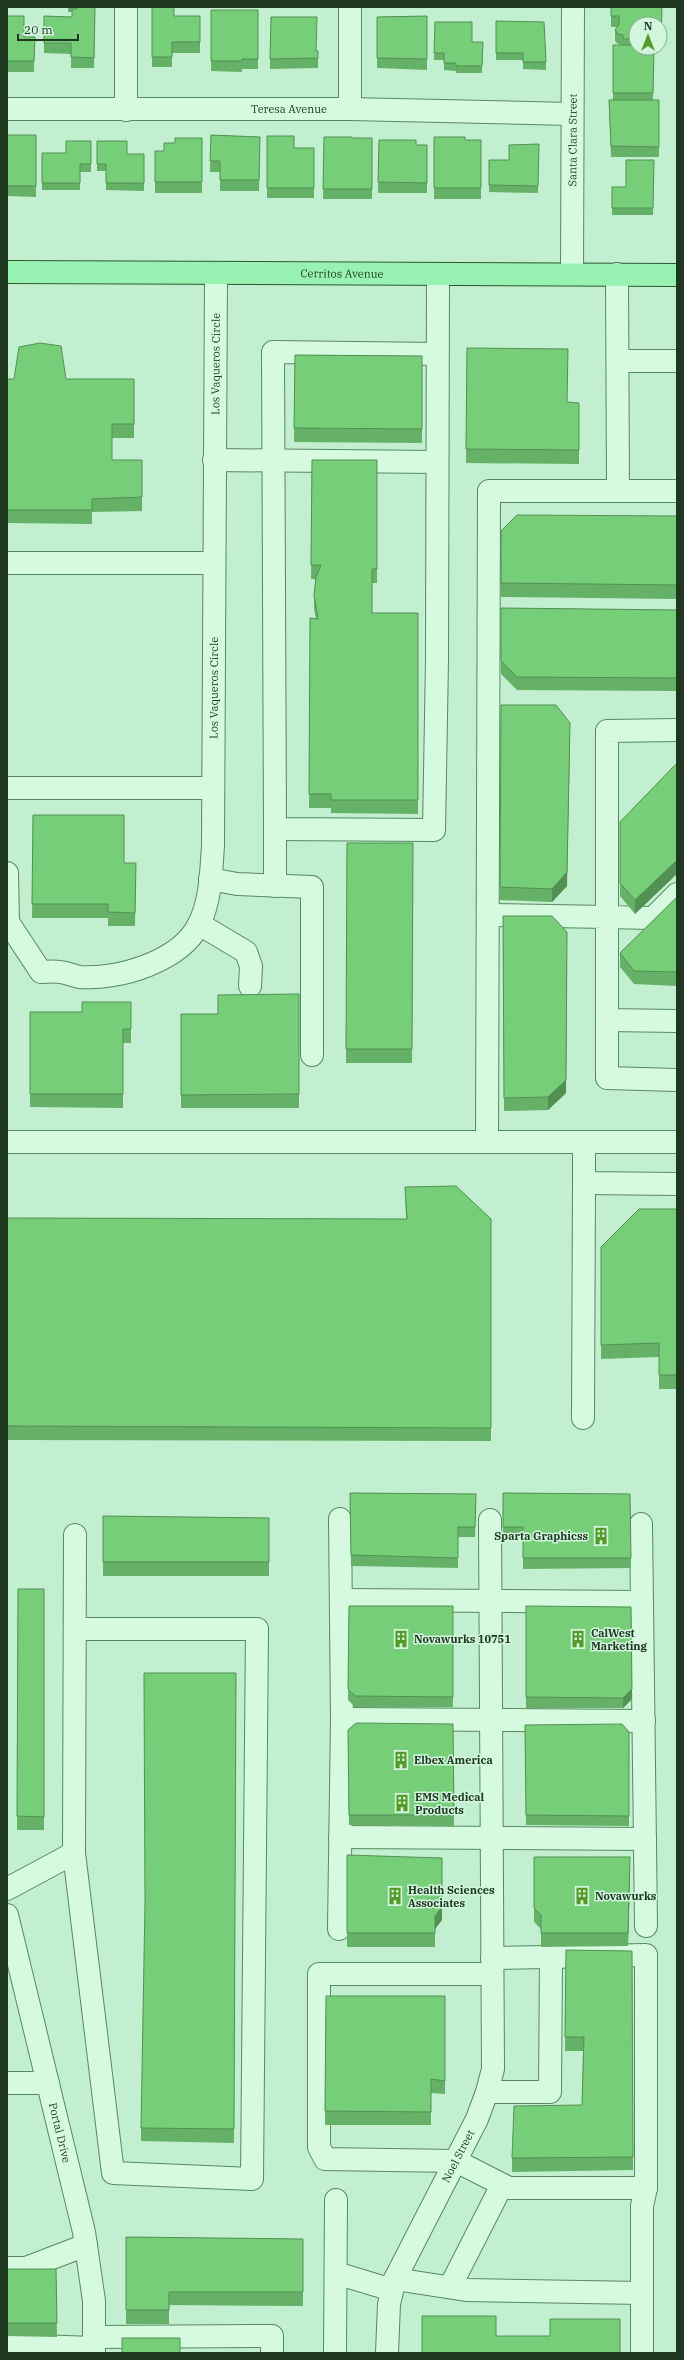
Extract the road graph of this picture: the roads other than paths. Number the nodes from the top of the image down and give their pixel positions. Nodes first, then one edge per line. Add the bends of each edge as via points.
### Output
1 (126, 7) edge
2 (350, 7) edge
3 (573, 7) edge
4 (7, 109) edge
5 (350, 109) junction
6 (126, 110) junction
7 (572, 114) junction
8 (7, 272) edge
9 (216, 274) junction
10 (572, 274) junction
11 (617, 274) junction
12 (438, 275) junction
13 (677, 275) edge
14 (437, 354) junction
15 (618, 361) junction
16 (677, 361) edge
17 (214, 460) junction
18 (273, 460) junction
19 (437, 462) junction
20 (618, 491) junction
21 (677, 491) edge
22 (7, 562) edge
23 (214, 563) junction
24 (489, 610) junction
25 (512, 610) edge
26 (677, 730) edge
27 (7, 788) edge
28 (214, 788) junction
29 (274, 829) junction
30 (7, 873) edge
31 (210, 879) junction
32 (274, 886) junction
33 (677, 894) edge
34 (488, 915) junction
35 (607, 917) junction
36 (199, 924) junction
37 (250, 986) dead end
38 (607, 1020) junction
39 (677, 1021) edge
40 (312, 1055) dead end
41 (677, 1080) edge
42 (7, 1142) edge
43 (487, 1142) junction
44 (584, 1142) junction
45 (677, 1142) edge
46 (584, 1183) junction
47 (677, 1184) edge
48 (583, 1418) dead end
49 (340, 1518) dead end
50 (490, 1520) dead end
51 (641, 1524) dead end
52 (74, 1535) dead end
53 (341, 1600) junction
54 (490, 1601) junction
55 (642, 1602) junction
56 (76, 1628) junction
57 (342, 1719) junction
58 (491, 1720) junction
59 (644, 1721) junction
60 (340, 1837) junction
61 (492, 1838) junction
62 (645, 1838) junction
63 (74, 1853) junction
64 (7, 1889) edge
65 (7, 1915) edge
66 (646, 1926) dead end
67 (339, 1929) dead end
68 (551, 1956) junction
69 (492, 1960) junction
70 (13, 1962) edge
71 (7, 2083) edge
72 (48, 2083) junction
73 (487, 2092) junction
74 (456, 2160) junction
75 (502, 2185) junction
76 (646, 2188) junction
77 (336, 2200) dead end
78 (86, 2245) junction
79 (7, 2268) edge
80 (336, 2273) junction
81 (393, 2285) junction
82 (450, 2288) junction
83 (642, 2293) junction
84 (7, 2345) edge
85 (94, 2346) edge
86 (272, 2353) edge
87 (335, 2353) edge
88 (387, 2353) edge
89 (642, 2353) edge

1 - 6 street
2 - 5 street
3 - 7 street, Santa Clara Street
4 - 6 street, Teresa Avenue
5 - 6 street, Teresa Avenue
5 - 7 street, Teresa Avenue
7 - 10 street, Santa Clara Street
8 - 9 main road, Cerritos Avenue
9 - 12 main road, Cerritos Avenue
9 - 17 street, Los Vaqueros Circle
10 - 11 main road, Cerritos Avenue
10 - 12 main road, Cerritos Avenue
11 - 13 main road, Cerritos Avenue
11 - 15 street
12 - 14 street
14 - 18 street via 273,352
14 - 19 street
15 - 16 street
15 - 20 street
17 - 18 street
17 - 23 street, Los Vaqueros Circle
18 - 19 street
18 - 29 street
19 - 29 street via 434,830
20 - 21 street
20 - 24 street via 489,491
22 - 23 street
23 - 28 street, Los Vaqueros Circle
24 - 25 street
24 - 34 street
26 - 35 street via 607,731
27 - 28 street
28 - 31 street, Los Vaqueros Circle
29 - 32 street
30 - 36 street, Los Vaqueros Circle via 8,922 41,972 60,972 80,977 116,974 151,965 178,950
31 - 32 street via 237,884
31 - 36 street, Los Vaqueros Circle
32 - 40 street via 312,886
33 - 35 street via 653,918
34 - 35 street
34 - 43 street
35 - 38 street
36 - 37 street via 246,952 251,966
38 - 39 street
38 - 41 street via 607,1078
42 - 43 street
43 - 44 street
44 - 45 street
44 - 46 street
46 - 47 street
46 - 48 street
49 - 53 street
50 - 54 street, Noel Street
51 - 55 street
52 - 56 street
53 - 54 street
53 - 57 street
54 - 55 street
54 - 58 street, Noel Street
55 - 59 street
56 - 63 street
56 - 63 street via 257,1629 252,2180 113,2174
57 - 58 street
57 - 60 street
58 - 59 street
58 - 61 street, Noel Street
59 - 62 street
60 - 61 street
60 - 67 street
61 - 62 street
61 - 69 street, Noel Street
62 - 66 street
63 - 64 street
65 - 70 street, Portal Drive
68 - 69 street
68 - 73 street via 550,2092
68 - 76 street via 646,1955
69 - 73 street, Noel Street via 492,2069
69 - 74 street via 319,1974 319,2147 325,2158
70 - 72 street, Portal Drive
71 - 72 street
72 - 78 street, Portal Drive
73 - 74 street, Noel Street via 477,2119
74 - 75 street
74 - 81 street, Noel Street
75 - 76 street via 509,2188
75 - 82 street
76 - 83 street via 642,2206
77 - 80 street
78 - 79 street via 26,2268
78 - 85 street, Portal Drive via 94,2301
80 - 81 street
80 - 87 street
81 - 82 street
81 - 88 street, Noel Street
82 - 83 street
83 - 89 street
84 - 85 street
85 - 86 street via 272,2336

